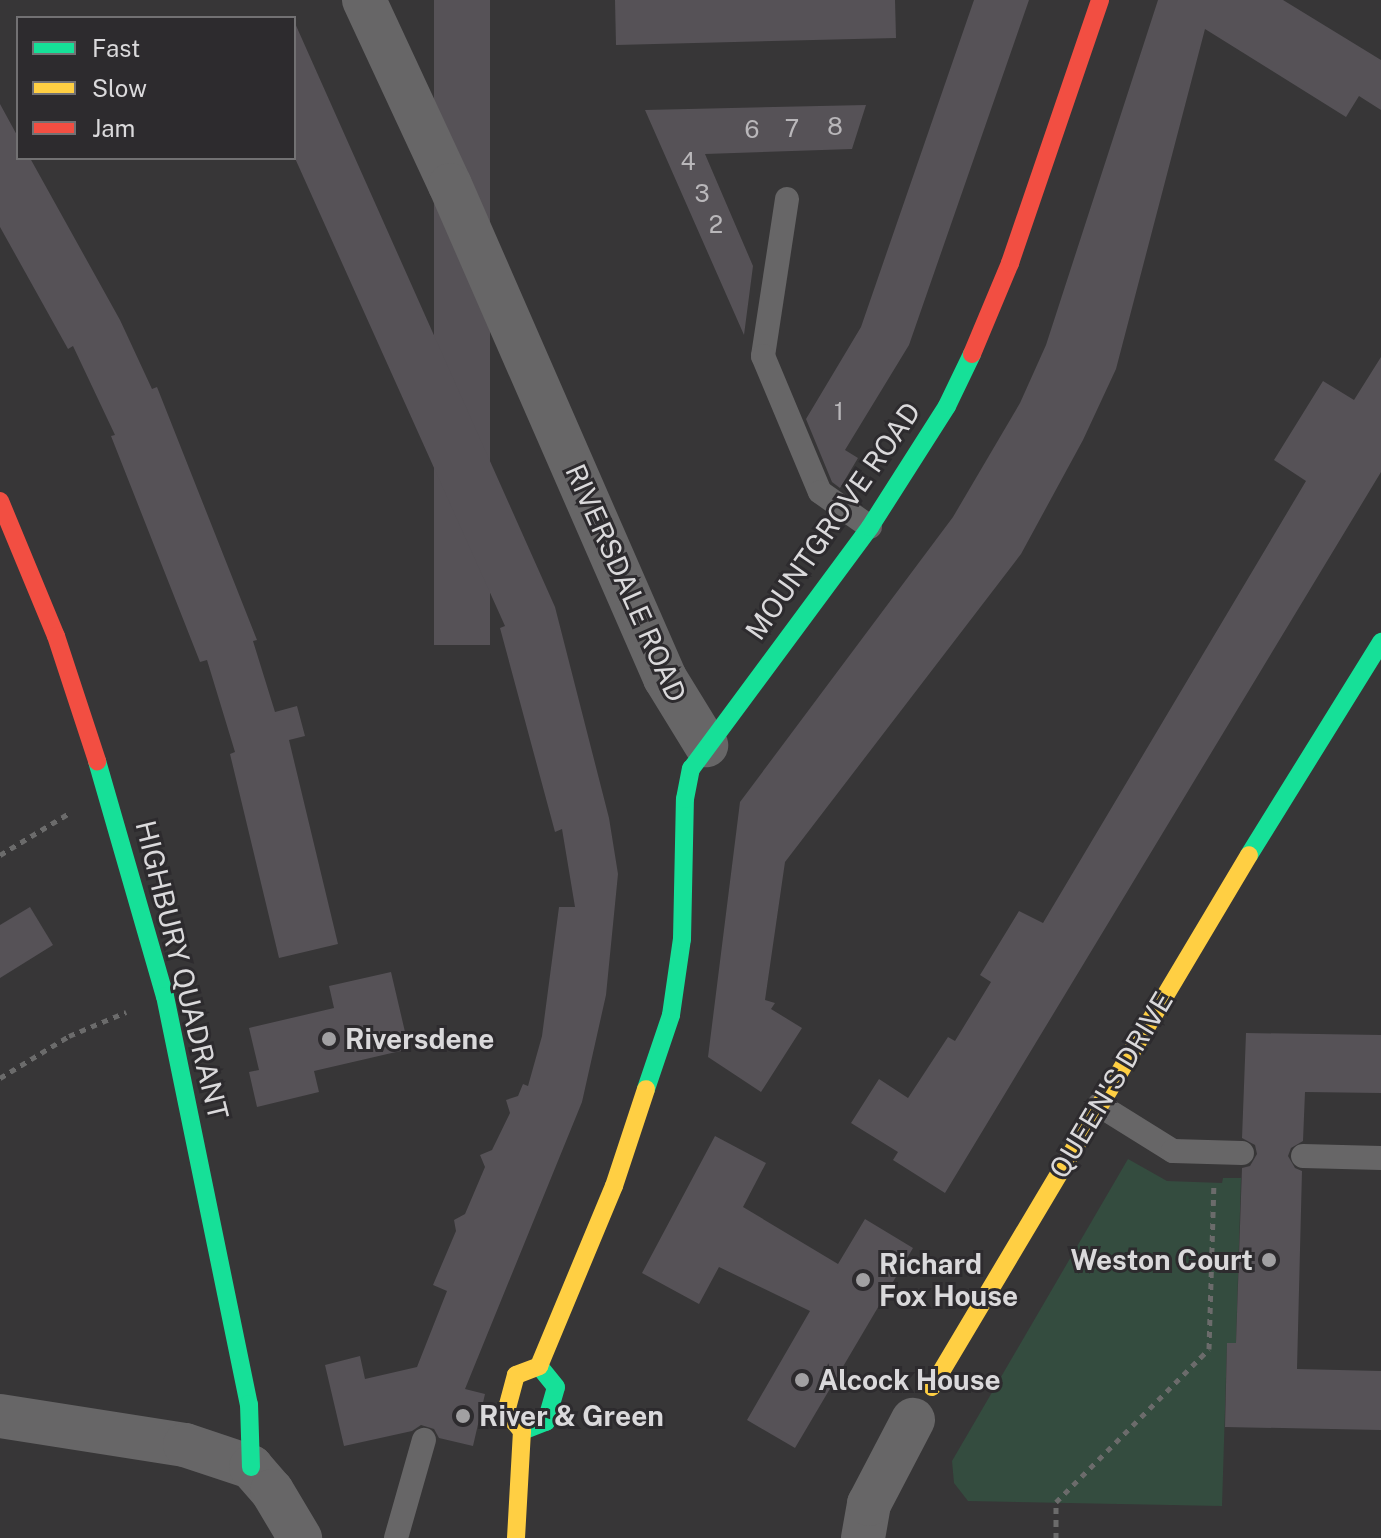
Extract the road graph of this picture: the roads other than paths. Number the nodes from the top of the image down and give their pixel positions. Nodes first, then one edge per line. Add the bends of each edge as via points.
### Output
1 (364, 0) edge
2 (1100, 0) edge
3 (787, 199) dead end
4 (0, 501) edge
5 (870, 527) junction
6 (1381, 642) edge
7 (706, 745) junction
8 (1099, 1105) junction
9 (1242, 1153) dead end
10 (1303, 1156) dead end
11 (1381, 1158) edge
12 (539, 1366) joint
13 (922, 1404) joint
14 (0, 1416) edge
15 (522, 1431) joint
16 (424, 1440) dead end
17 (251, 1467) junction
18 (300, 1538) edge
19 (396, 1538) edge
20 (516, 1538) edge
21 (863, 1538) edge

1 - 7 street, RIVERSDALE ROAD via 665,678
2 - 5 street, MOUNTGROVE ROAD via 982,334 947,406
3 - 5 lane via 763,356 820,492
4 - 17 street, HIGHBURY QUADRANT via 56,636 165,996 249,1404
5 - 7 street, MOUNTGROVE ROAD
6 - 8 street, QUEEN'S DRIVE
7 - 12 street via 687,784 682,939 671,1015 614,1186
8 - 9 lane via 1173,1151
8 - 13 street, QUEEN'S DRIVE
10 - 11 lane
12 - 15 lane
13 - 21 street, QUEEN'S DRIVE via 869,1504
14 - 17 street via 185,1445
15 - 20 street
16 - 19 lane
17 - 18 street

